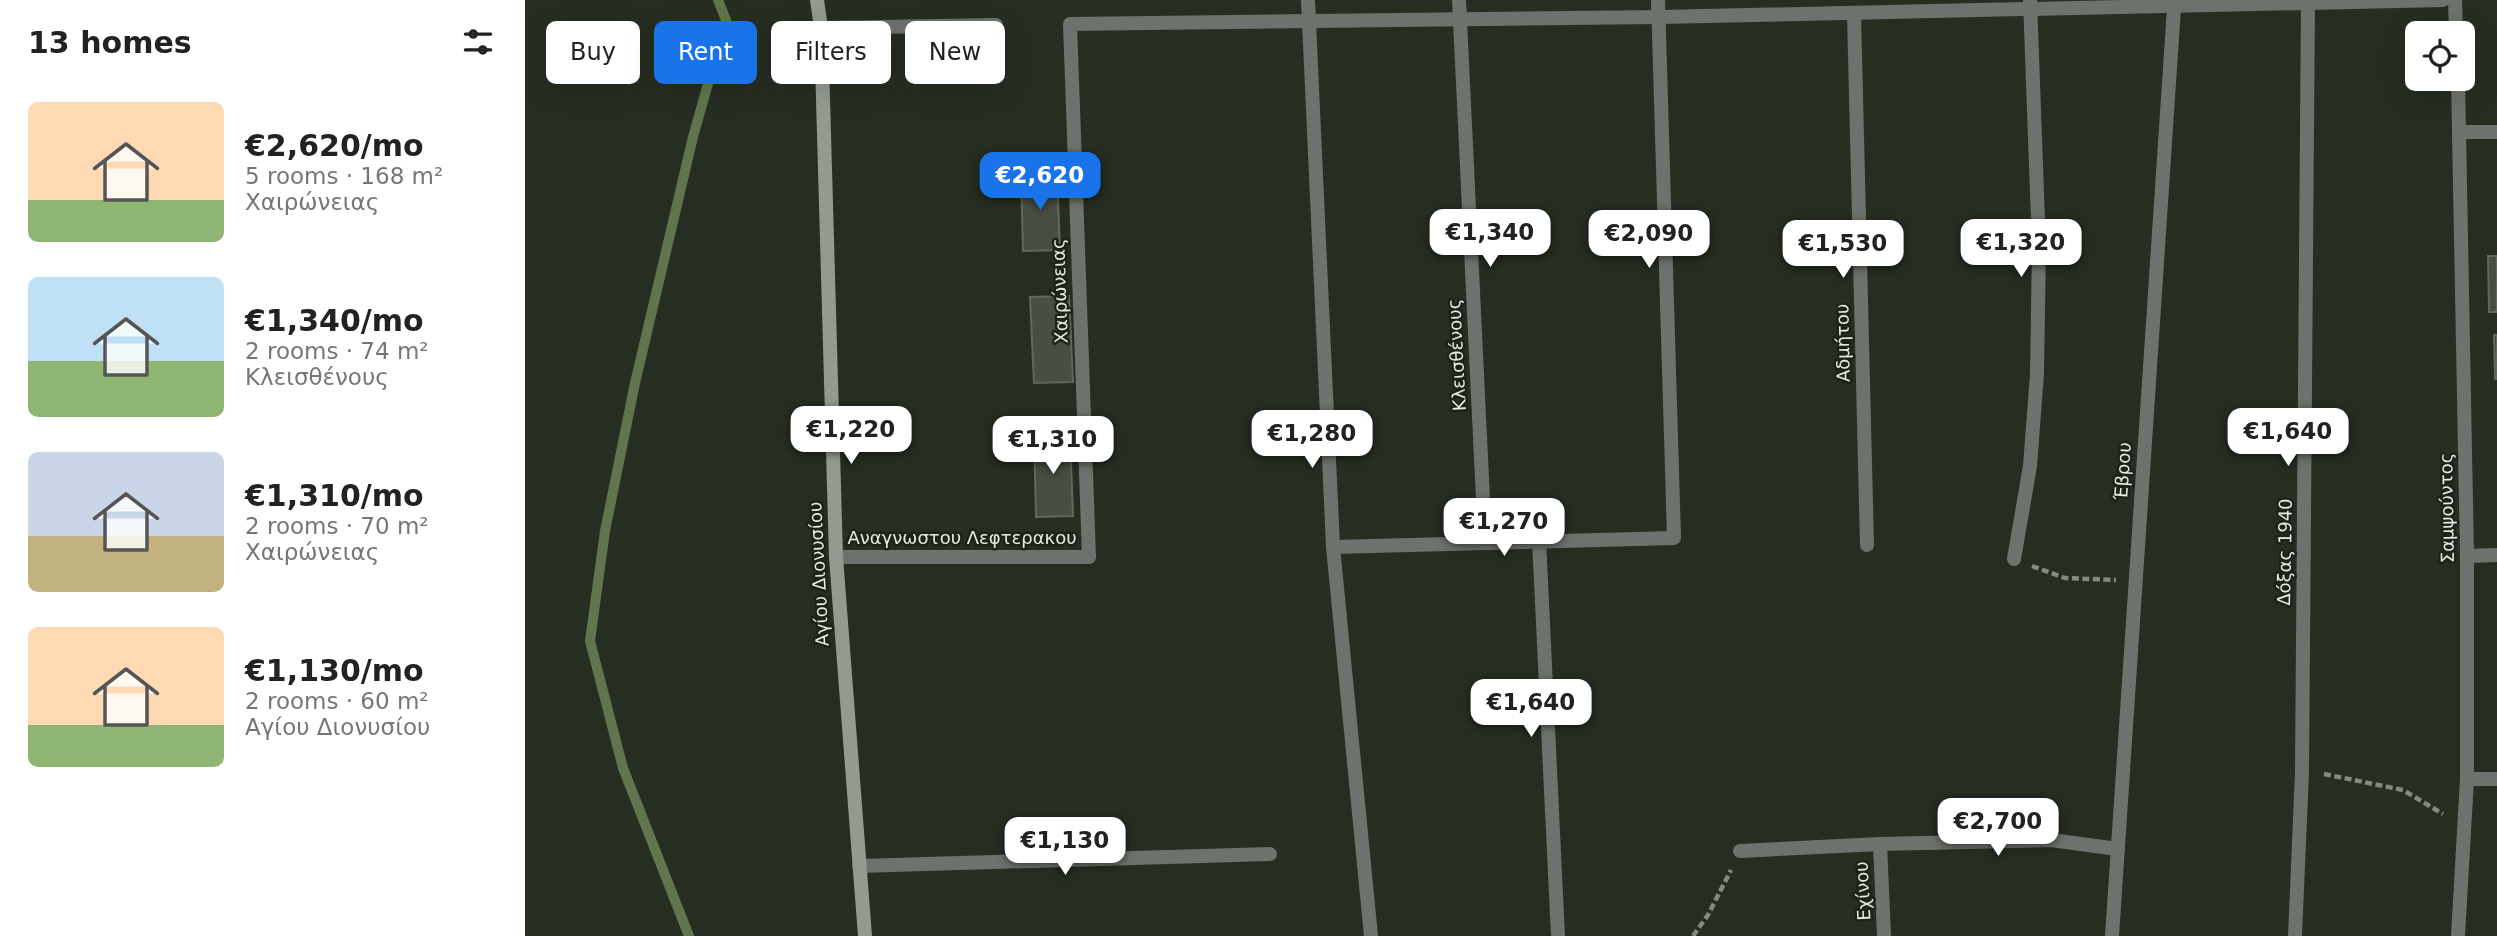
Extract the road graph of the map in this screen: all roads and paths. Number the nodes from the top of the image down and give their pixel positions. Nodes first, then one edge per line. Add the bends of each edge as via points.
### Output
1 (817, 0) edge
2 (1308, 0) edge
3 (1459, 0) edge
4 (1658, 0) edge
5 (2443, 0) edge
6 (2455, 0) edge
7 (2308, 2) edge
8 (2030, 5) edge
9 (2173, 8) junction
10 (1854, 14) junction
11 (1659, 17) junction
12 (1461, 20) junction
13 (820, 21) edge
14 (1309, 21) junction
15 (2456, 21) edge
16 (823, 84) edge
17 (2458, 91) edge
18 (2460, 132) junction
19 (2497, 132) edge
20 (1539, 540) junction
21 (1485, 541) junction
22 (1867, 545) dead end
23 (1333, 547) junction
24 (2497, 555) edge
25 (1089, 556) joint
26 (2467, 556) junction
27 (836, 557) junction
28 (2014, 559) joint
29 (2134, 581) junction
30 (2302, 772) junction
31 (2467, 779) junction
32 (2497, 779) edge
33 (2464, 830) junction
34 (1880, 844) junction
35 (2118, 849) junction
36 (1740, 851) joint
37 (1270, 854) dead end
38 (859, 866) junction
39 (865, 936) edge
40 (1371, 936) edge
41 (1559, 936) edge
42 (1693, 936) edge
43 (1884, 936) edge
44 (2112, 936) edge
45 (2295, 936) edge
46 (2458, 936) edge

1 - 13 street, Αγίου Διονυσίου
2 - 14 street
3 - 12 street, Κλεισθένους
4 - 11 street
5 - 7 street
6 - 15 street
7 - 9 street
7 - 30 street, Δόξας 1940
8 - 9 street
8 - 10 street
8 - 28 street via 2039,248 2037,374 2030,466
9 - 29 street, Έβρου
10 - 11 street
10 - 22 street, Αδμήτου
11 - 12 street
11 - 20 street via 1674,538
12 - 14 street
12 - 21 street, Κλεισθένους
14 - 23 street
14 - 25 street, Χαιρώνειας via 1070,24
16 - 27 street, Αγίου Διονυσίου
17 - 18 street, Σαμψούντος
18 - 19 street
18 - 26 street, Σαμψούντος
20 - 21 street
20 - 41 street
21 - 23 street
23 - 40 street
24 - 26 street
25 - 27 street, Αναγνωστου Λεφτερακου
26 - 31 street, Σαμψούντος
27 - 38 street, Αγίου Διονυσίου
28 - 29 path via 2065,578
29 - 35 street, Έβρου
30 - 33 path via 2403,790 2437,808
30 - 45 street, Δόξας 1940
31 - 32 street
31 - 33 street, Σαμψούντος
33 - 46 street, Σαμψούντος
34 - 35 street via 2051,840
34 - 36 street
34 - 43 street, Εχίνου
35 - 44 street, Έβρου
36 - 42 path
37 - 38 street
38 - 39 street, Αγίου Διονυσίου

